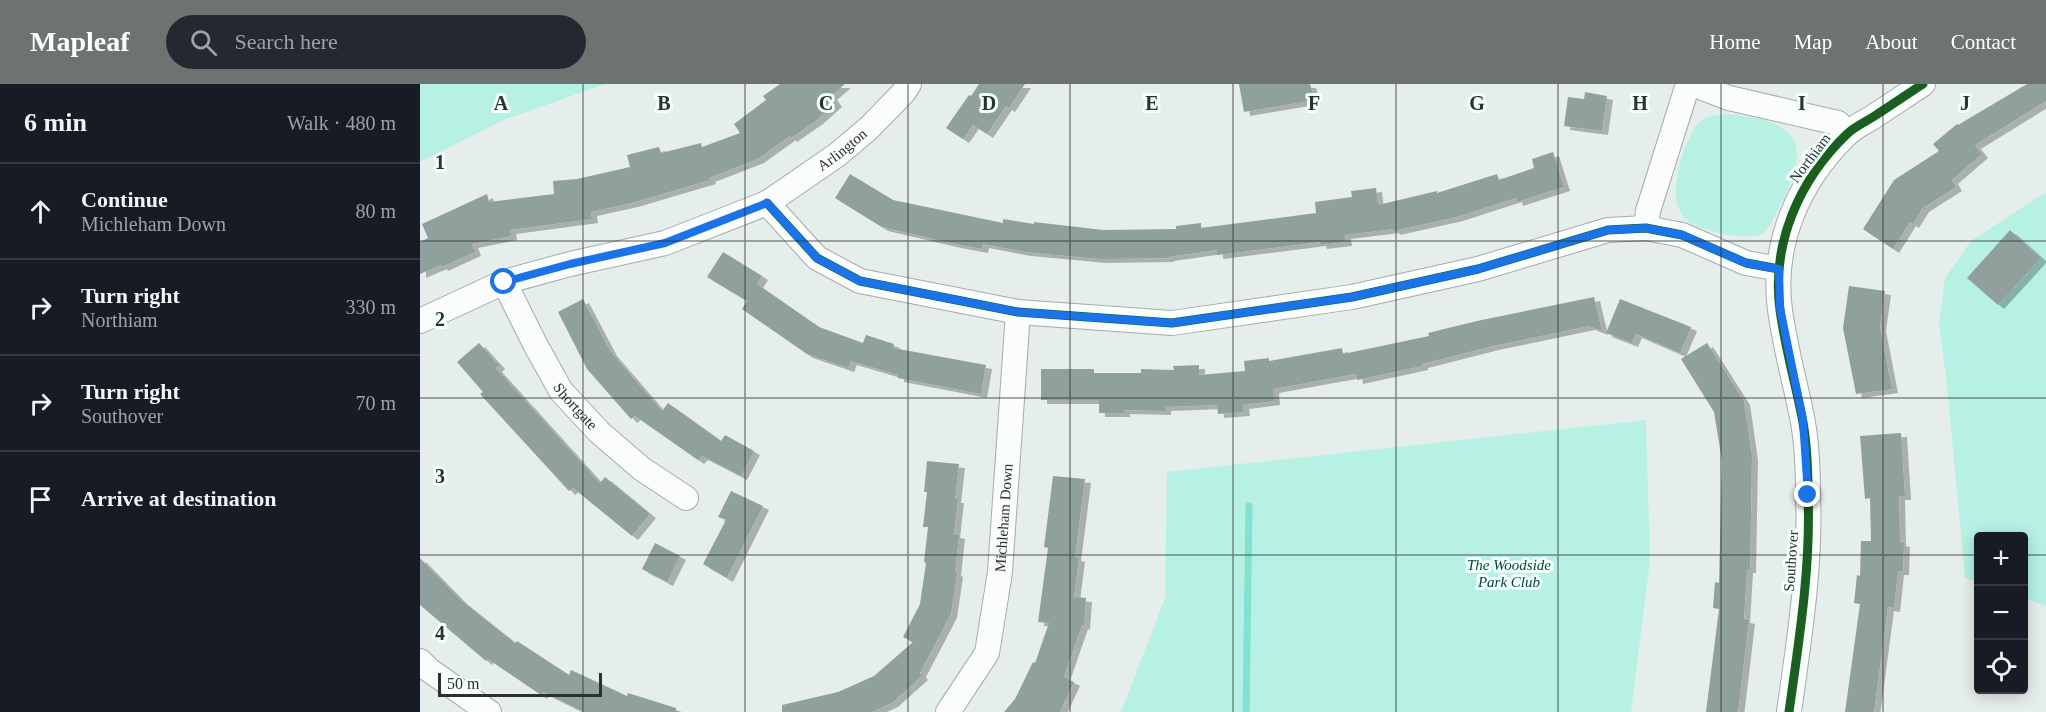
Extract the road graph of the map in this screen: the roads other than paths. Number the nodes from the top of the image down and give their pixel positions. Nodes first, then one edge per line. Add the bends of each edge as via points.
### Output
1 (909, 84) edge
2 (1690, 84) edge
3 (1923, 84) edge
4 (1848, 133) junction
5 (767, 203) junction
6 (1646, 228) junction
7 (1779, 269) junction
8 (504, 282) junction
9 (1018, 312) junction
10 (420, 321) edge
11 (686, 498) dead end
12 (420, 661) edge
13 (489, 712) edge
14 (948, 712) edge
15 (1789, 712) edge

1 - 5 street, Arlington via 853,142
2 - 4 street via 1729,98 1838,123
2 - 6 street via 1648,211
3 - 4 street, Northiam
4 - 7 street, Northiam via 1806,183 1794,207
5 - 8 street via 665,243
5 - 9 street via 817,258 860,281
6 - 7 street via 1682,235 1746,263
6 - 9 street via 1608,230 1478,269 1352,297 1172,323
7 - 15 street, Southover via 1780,308 1803,420 1808,495 1804,595
8 - 10 street
8 - 11 street, Shortgate via 561,391 599,432 642,469
9 - 14 street, Michleham Down via 1000,572 987,652
12 - 13 street

